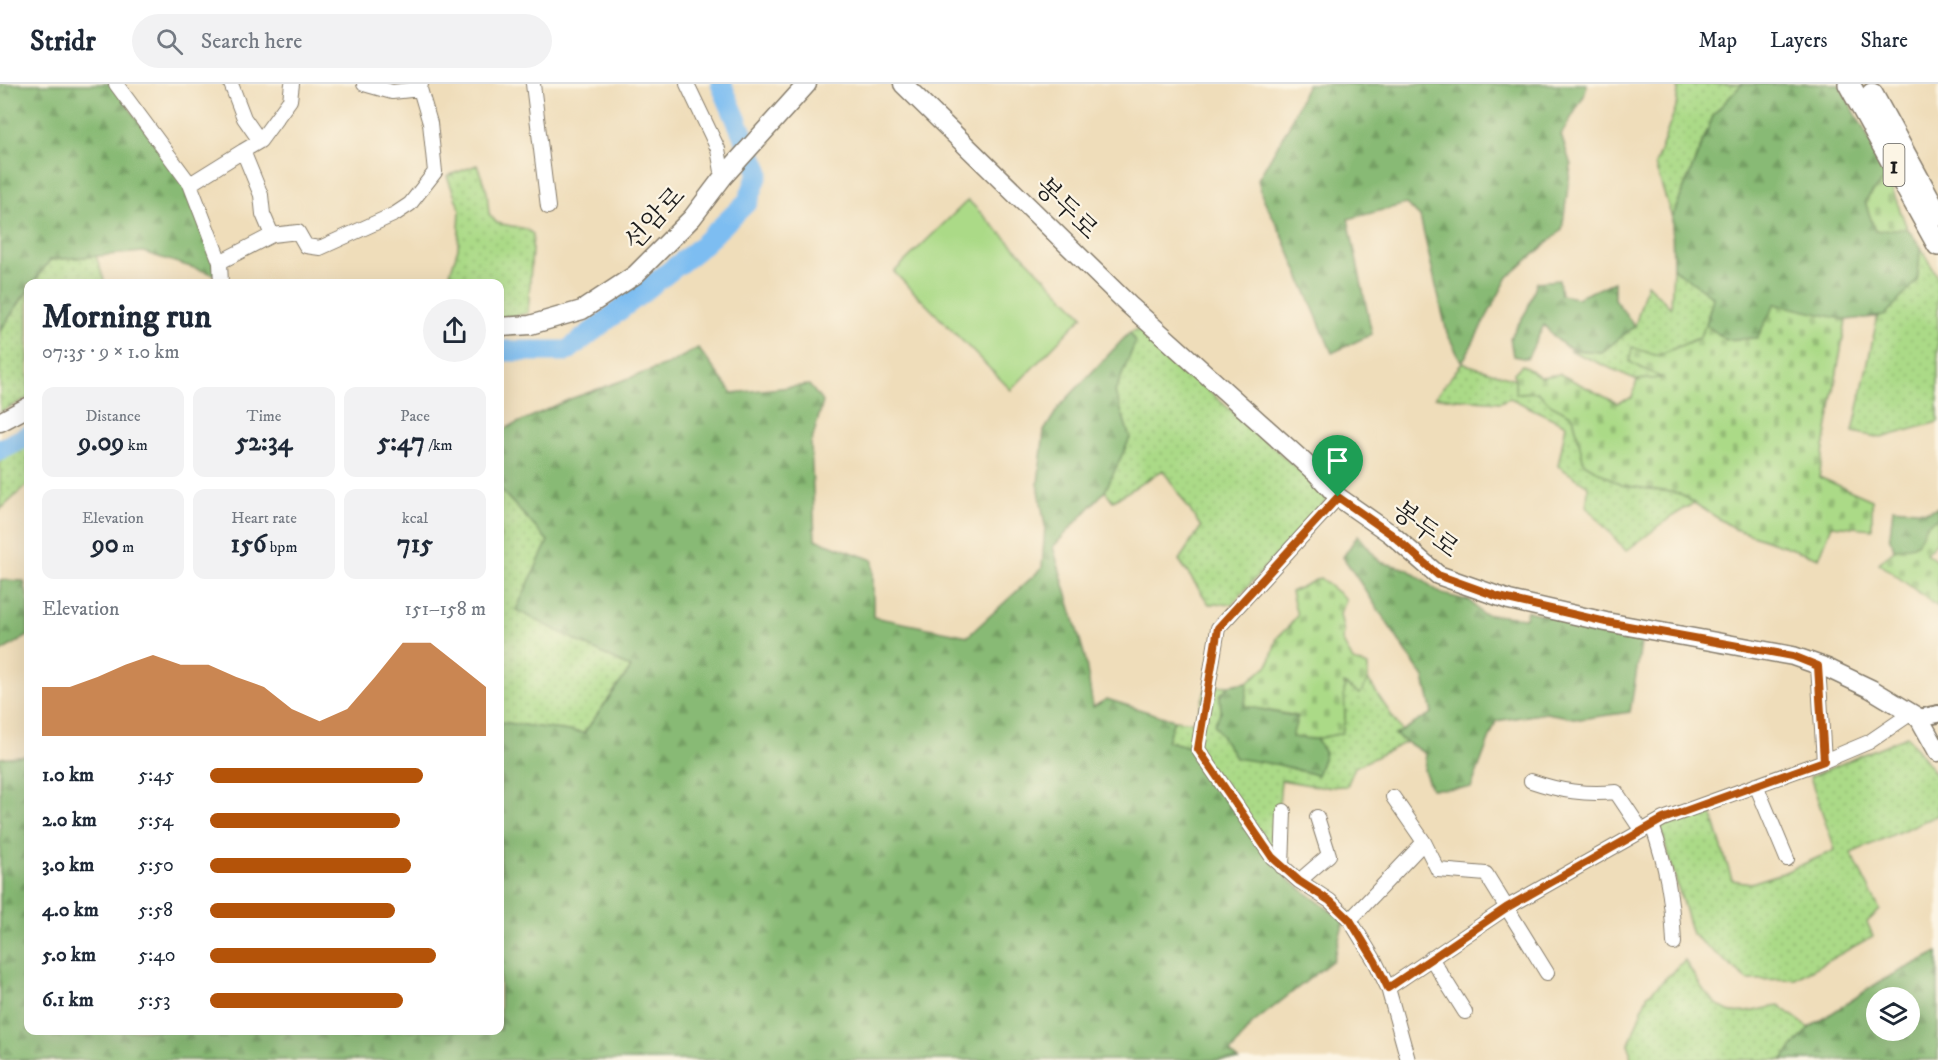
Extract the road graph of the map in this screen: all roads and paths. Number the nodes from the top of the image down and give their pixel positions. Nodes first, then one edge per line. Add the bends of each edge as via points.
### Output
1 (116, 84) edge
2 (231, 84) edge
3 (292, 84) edge
4 (364, 84) edge
5 (533, 84) edge
6 (687, 84) edge
7 (807, 84) edge
8 (903, 84) edge
9 (1849, 84) edge
10 (1866, 84) edge
11 (421, 87) edge
12 (260, 141) junction
13 (243, 151) junction
14 (727, 173) junction
15 (190, 184) junction
16 (548, 207) dead end
17 (1938, 214) edge
18 (272, 234) junction
19 (1938, 245) edge
20 (220, 262) junction
21 (221, 279) edge
22 (504, 327) edge
23 (24, 409) edge
24 (0, 422) edge
25 (1338, 497) junction
26 (1818, 666) junction
27 (1938, 714) edge
28 (1915, 716) junction
29 (1938, 752) edge
30 (1824, 761) junction
31 (1531, 781) dead end
32 (1756, 785) junction
33 (1393, 797) dead end
34 (1284, 811) dead end
35 (1317, 817) dead end
36 (1647, 828) junction
37 (1424, 842) junction
38 (1787, 859) dead end
39 (1282, 867) junction
40 (1299, 881) junction
41 (1506, 908) junction
42 (1350, 920) junction
43 (1674, 943) dead end
44 (1431, 958) junction
45 (1547, 973) dead end
46 (1388, 988) junction
47 (1465, 1012) dead end
48 (1408, 1060) edge

1 - 15 street
2 - 12 street via 244,118
3 - 12 street via 290,100
4 - 11 street via 392,92
5 - 16 street
6 - 14 street
7 - 14 main road, 선암로
8 - 25 main road, 봉두로 via 1129,305
9 - 19 main road, 1
10 - 17 main road, 1
11 - 18 street via 435,172 410,204 320,248 306,246 298,232
12 - 13 street
13 - 15 street
13 - 18 street
14 - 22 main road, 선암로 via 692,218 635,275 582,310 530,325
15 - 20 street
18 - 20 street
20 - 21 street
23 - 24 main road
25 - 26 main road, 봉두로 via 1391,534 1438,575 1499,597 1606,622 1793,656
25 - 39 street via 1218,628 1202,718 1198,749
26 - 28 main road, 봉두로 via 1871,689
26 - 30 street
27 - 28 street
28 - 29 main road, 봉두로
28 - 30 street
30 - 32 street
31 - 36 street via 1589,795 1616,792
32 - 36 street
32 - 38 street
33 - 37 street
34 - 39 street
35 - 40 street via 1329,855
36 - 41 street
36 - 43 street via 1665,864
37 - 41 street via 1438,870 1486,874
37 - 42 street
39 - 40 street
40 - 42 street
41 - 44 street
41 - 45 street
42 - 46 street
44 - 46 street
44 - 47 street
46 - 48 street

